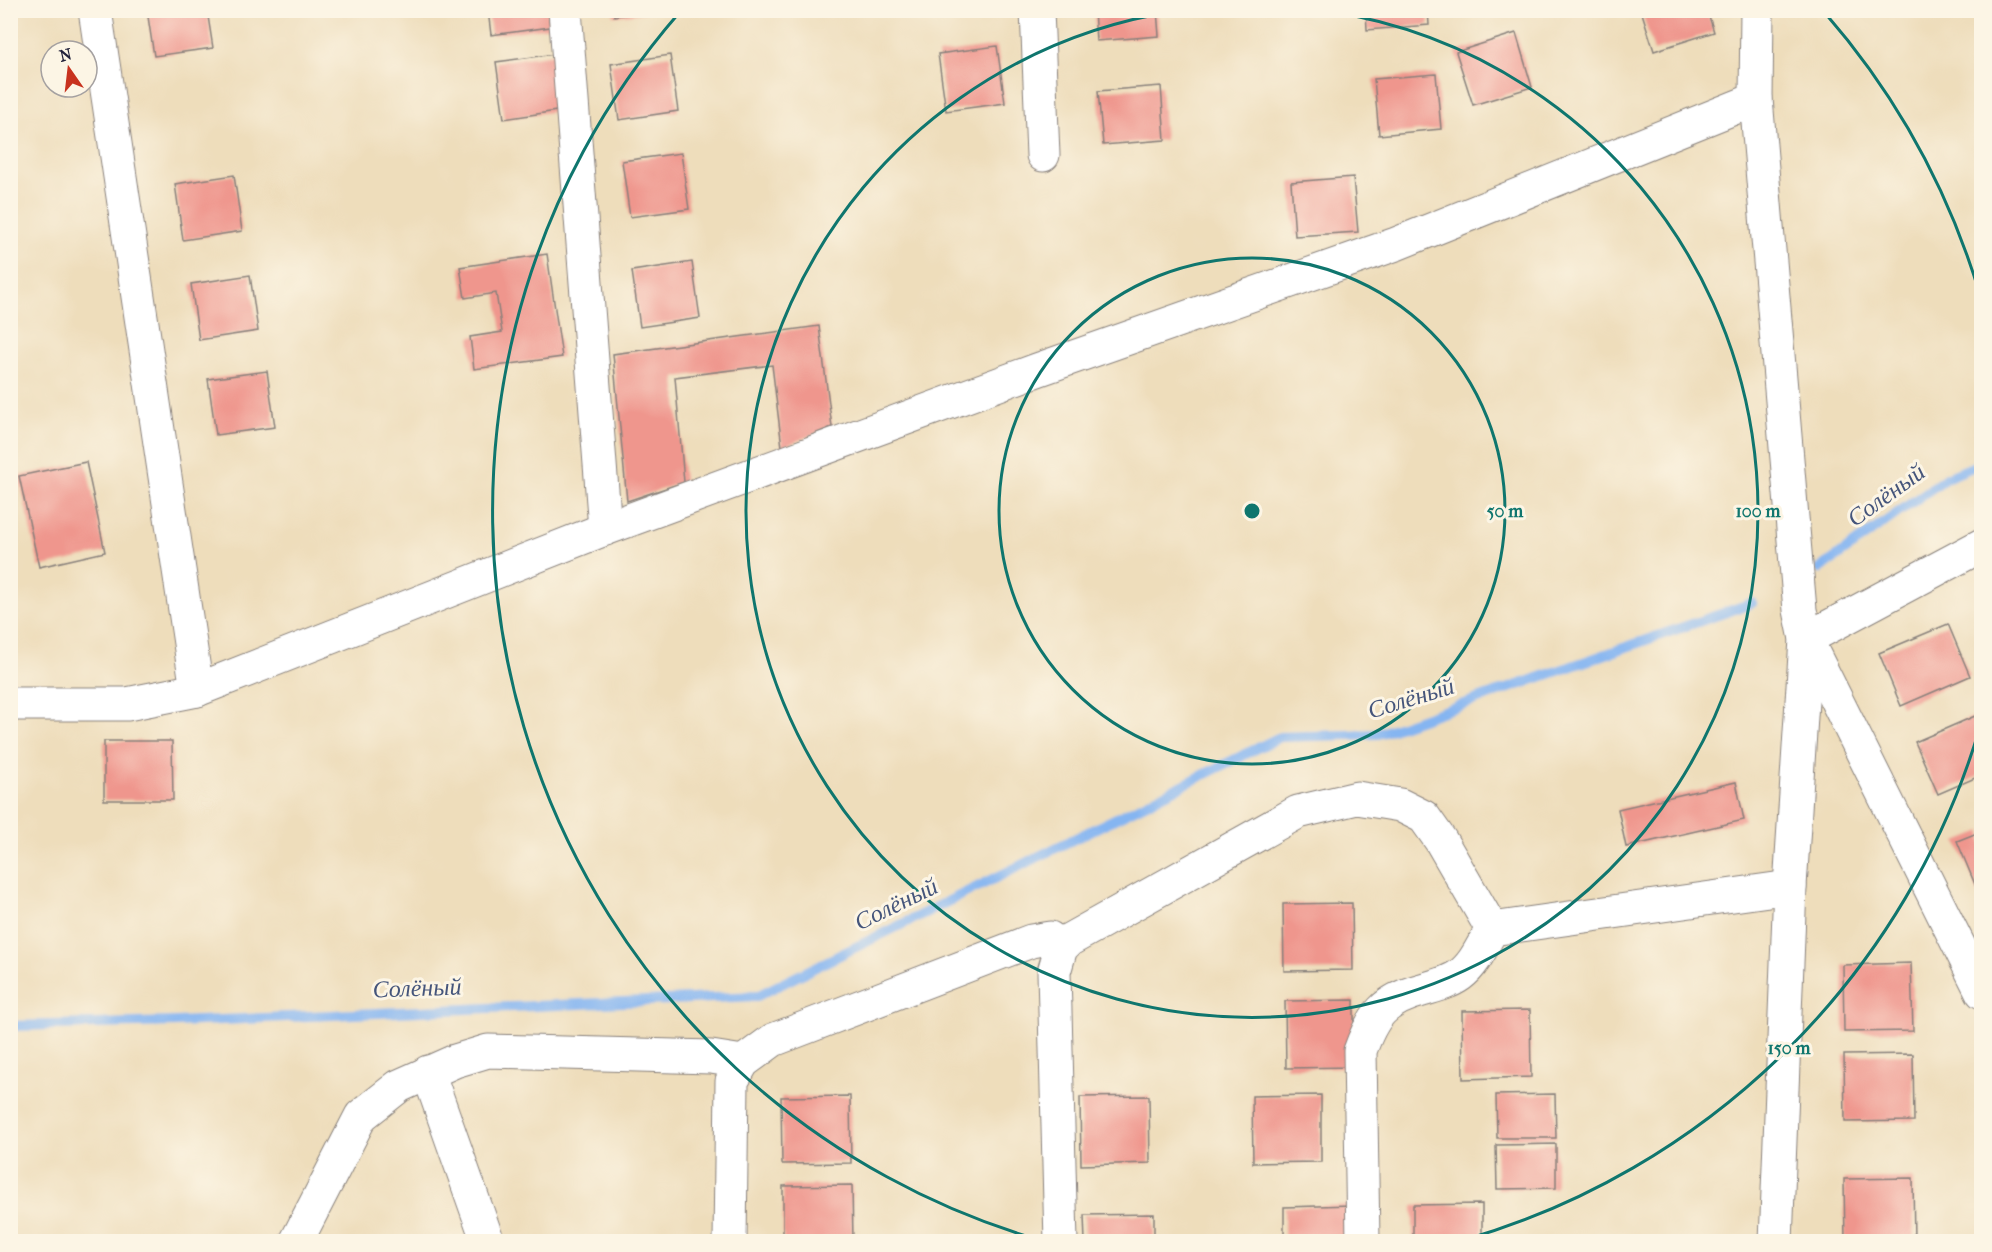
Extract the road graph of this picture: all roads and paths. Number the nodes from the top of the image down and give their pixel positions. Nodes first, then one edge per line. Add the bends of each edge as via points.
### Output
1 (95, 10) edge
2 (565, 10) edge
3 (1037, 10) edge
4 (1756, 10) edge
5 (1756, 99) junction
6 (1043, 155) dead end
7 (605, 529) junction
8 (1982, 545) edge
9 (1806, 639) junction
10 (197, 690) junction
11 (10, 704) edge
12 (1790, 887) junction
13 (1492, 929) junction
14 (1061, 948) junction
15 (1982, 992) edge
16 (743, 1062) junction
17 (428, 1072) junction
18 (296, 1242) edge
19 (488, 1242) edge
20 (730, 1242) edge
21 (1061, 1242) edge
22 (1363, 1242) edge
23 (1776, 1242) edge

1 - 10 street
2 - 7 street
3 - 6 street
4 - 5 street
5 - 7 street via 1396,244 1048,366
5 - 9 street via 1800,610
7 - 10 street
8 - 9 street
9 - 12 street
9 - 15 street
10 - 11 street via 127,704
12 - 13 street
12 - 23 street
13 - 14 street via 1424,817 1400,805 1356,798 1299,812
13 - 22 street via 1461,974 1386,1005 1369,1026 1360,1051
14 - 16 street via 1050,938 1031,940 773,1040
14 - 21 street via 1054,972
16 - 17 street via 711,1057 488,1051
16 - 20 street via 732,1081
17 - 18 street via 399,1086 361,1116
17 - 19 street

